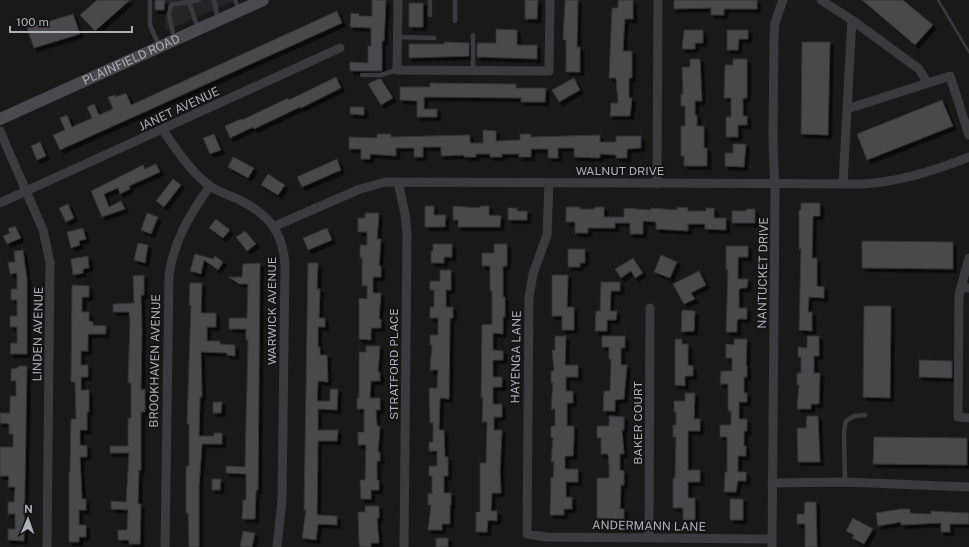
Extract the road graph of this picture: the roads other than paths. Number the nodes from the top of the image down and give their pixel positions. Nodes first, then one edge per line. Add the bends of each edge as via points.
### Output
1 (150, 0) edge
2 (199, 0) edge
3 (214, 0) edge
4 (263, 0) edge
5 (398, 0) edge
6 (430, 0) edge
7 (456, 0) edge
8 (550, 0) edge
9 (658, 0) edge
10 (783, 0) edge
11 (822, 0) edge
12 (189, 2) junction
13 (237, 5) edge
14 (430, 15) dead end
15 (218, 20) junction
16 (852, 20) junction
17 (455, 21) dead end
18 (198, 29) junction
19 (473, 36) dead end
20 (397, 37) junction
21 (434, 38) dead end
22 (174, 39) junction
23 (159, 46) junction
24 (340, 48) dead end
25 (397, 70) junction
26 (473, 71) junction
27 (362, 75) dead end
28 (927, 82) junction
29 (847, 109) junction
30 (0, 119) edge
31 (163, 130) junction
32 (0, 131) edge
33 (969, 135) edge
34 (969, 157) edge
35 (398, 182) junction
36 (549, 183) junction
37 (657, 184) junction
38 (843, 184) junction
39 (775, 185) junction
40 (210, 186) junction
41 (26, 191) junction
42 (0, 203) edge
43 (275, 226) junction
44 (969, 258) edge
45 (965, 287) edge
46 (650, 308) dead end
47 (865, 415) dead end
48 (969, 418) edge
49 (845, 482) junction
50 (772, 483) junction
51 (969, 487) edge
52 (527, 534) joint
53 (649, 538) junction
54 (772, 543) edge
55 (47, 547) edge
56 (165, 547) edge
57 (277, 547) edge
58 (404, 547) edge

1 - 23 lane via 150,25
2 - 12 lane
3 - 15 lane
4 - 13 main road, PLAINFIELD ROAD
5 - 20 street
6 - 14 lane
7 - 17 lane
8 - 26 street via 549,71
9 - 37 street
10 - 39 street, NANTUCKET DRIVE via 775,23 774,35
11 - 16 street
12 - 18 lane
12 - 22 lane via 171,5
13 - 15 main road, PLAINFIELD ROAD
15 - 18 main road, PLAINFIELD ROAD
16 - 28 street via 920,69
16 - 29 street
18 - 22 main road, PLAINFIELD ROAD
19 - 26 lane
20 - 21 lane
20 - 25 street
22 - 23 main road, PLAINFIELD ROAD
23 - 30 main road, PLAINFIELD ROAD
24 - 31 street, JANET AVENUE
25 - 26 street
25 - 27 lane via 381,75
28 - 29 street
28 - 33 street via 950,76
29 - 38 street
31 - 40 street, WARWICK AVENUE via 179,154
31 - 41 street, JANET AVENUE
32 - 41 street, LINDEN AVENUE
34 - 38 street, WALNUT DRIVE via 915,176 877,183
35 - 36 street, WALNUT DRIVE
35 - 43 street, WALNUT DRIVE via 386,182 360,189
35 - 58 street, STRATFORD PLACE via 407,234
36 - 37 street, WALNUT DRIVE
36 - 52 street, HAYENGA LANE via 546,235 533,274 529,298
37 - 39 street, WALNUT DRIVE
38 - 39 street, WALNUT DRIVE
39 - 50 street, NANTUCKET DRIVE
40 - 43 street, WARWICK AVENUE via 253,207
40 - 56 street, BROOKHAVEN AVENUE via 179,236 169,275
41 - 42 street, JANET AVENUE
41 - 55 street, LINDEN AVENUE via 43,230 50,262
43 - 57 street, WARWICK AVENUE via 284,251 285,265 282,500
44 - 45 street
45 - 48 street via 959,296 958,417
46 - 53 street, BAKER COURT
47 - 49 lane via 854,416 846,421
49 - 50 street
49 - 51 street
50 - 54 street, NANTUCKET DRIVE
52 - 53 street, ANDERMANN LANE via 546,537
53 - 54 street, ANDERMANN LANE

